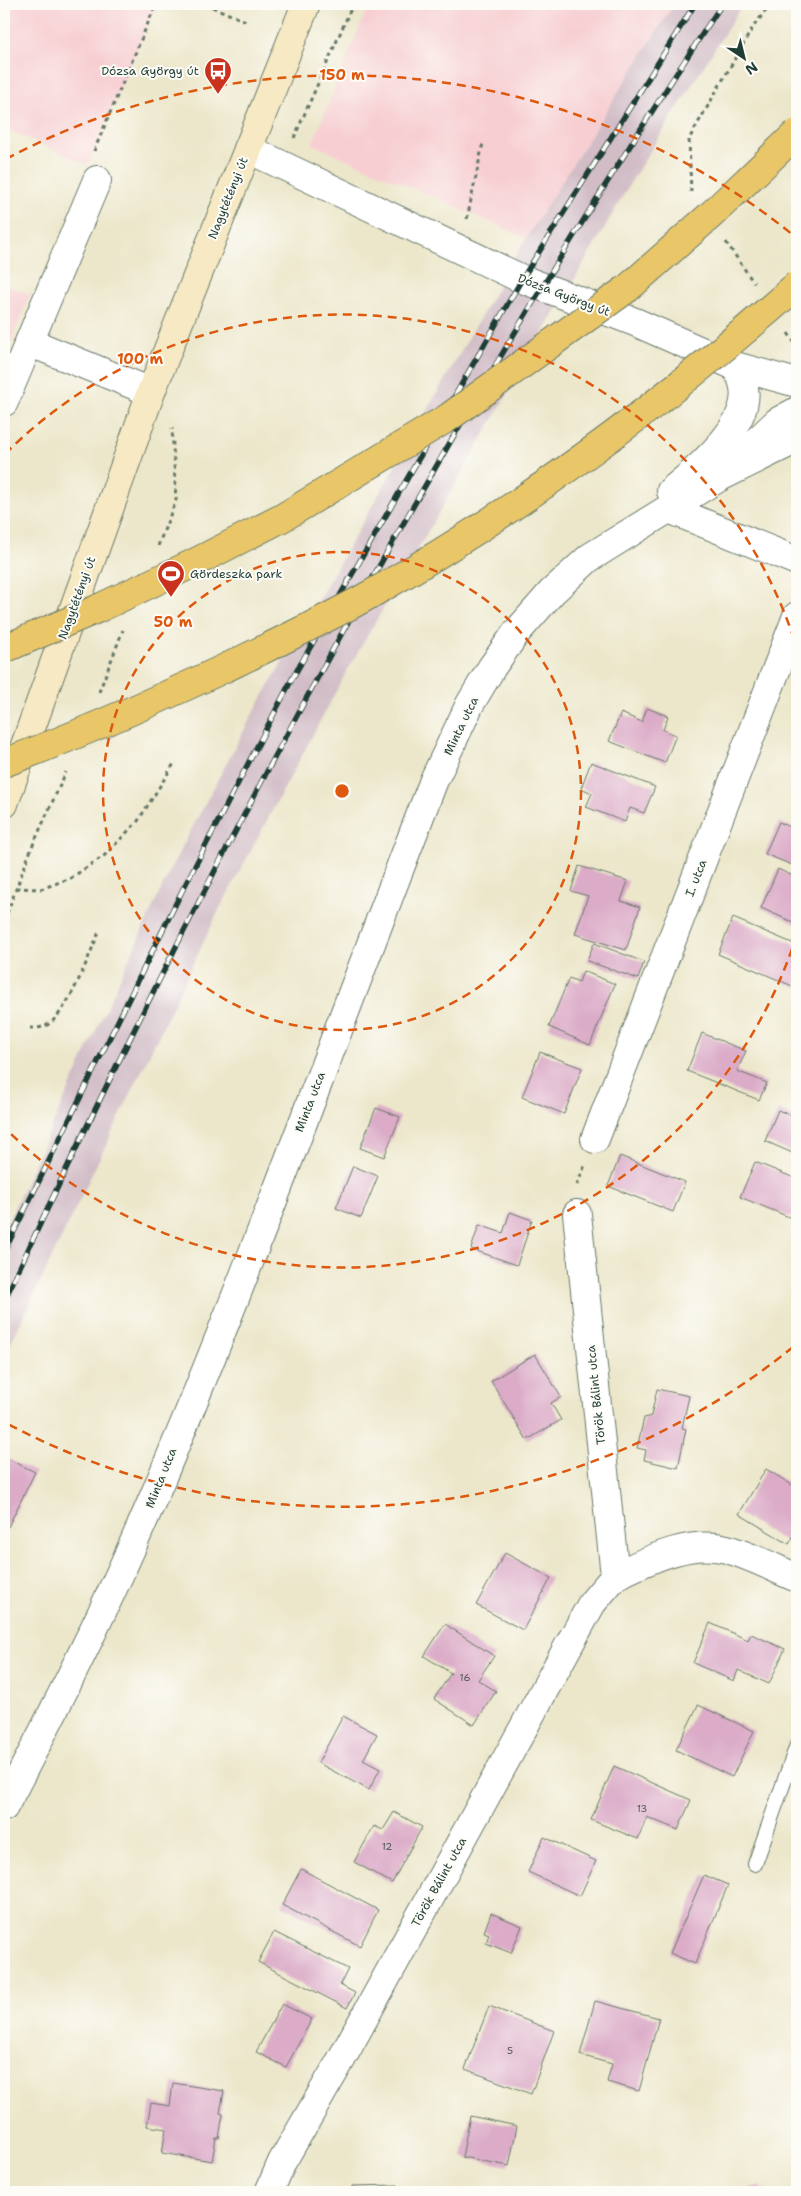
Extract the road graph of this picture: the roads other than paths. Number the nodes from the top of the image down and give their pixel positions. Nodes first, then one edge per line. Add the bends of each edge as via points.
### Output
1 (306, 4) edge
2 (797, 133) edge
3 (248, 149) junction
4 (97, 180) road end
5 (797, 285) edge
6 (29, 342) junction
7 (797, 362) edge
8 (742, 367) junction
9 (797, 383) edge
10 (151, 392) junction
11 (4, 402) edge
12 (797, 411) edge
13 (797, 439) edge
14 (718, 478) junction
15 (669, 509) junction
16 (589, 558) junction
17 (797, 561) edge
18 (797, 616) edge
19 (4, 649) edge
20 (4, 763) edge
21 (4, 804) edge
22 (595, 1139) road end
23 (577, 1214) road end
24 (615, 1576) junction
25 (797, 1578) edge
26 (797, 1745) edge
27 (4, 1807) edge
28 (755, 1864) dead end
29 (269, 2192) edge

1 - 3 main road, Nagytétényi út
2 - 19 highway, bridge via 713,214 628,288 449,417 282,518 97,610
3 - 8 street, Dózsa György út via 522,279
3 - 10 main road, Nagytétényi út
4 - 6 street
5 - 20 highway, bridge via 677,386 582,458 378,590 183,688
6 - 10 street
6 - 11 street
7 - 8 street
8 - 9 street, Dózsa György út
8 - 16 street via 744,406 714,452 692,474
10 - 21 main road, Nagytétényi út
12 - 14 street, Minta utca via 777,422
13 - 14 street, Minta utca
14 - 15 street, Minta utca
15 - 16 street, Minta utca
15 - 17 street
16 - 27 street, Minta utca via 552,592 492,667 470,704 434,780 217,1344 148,1510 62,1696
18 - 22 street, I. utca
23 - 24 street, Török Bálint utca
24 - 25 street, Török Bálint utca via 655,1556 696,1546 732,1550
24 - 29 street, Török Bálint utca via 592,1603 282,2162
26 - 28 lane

